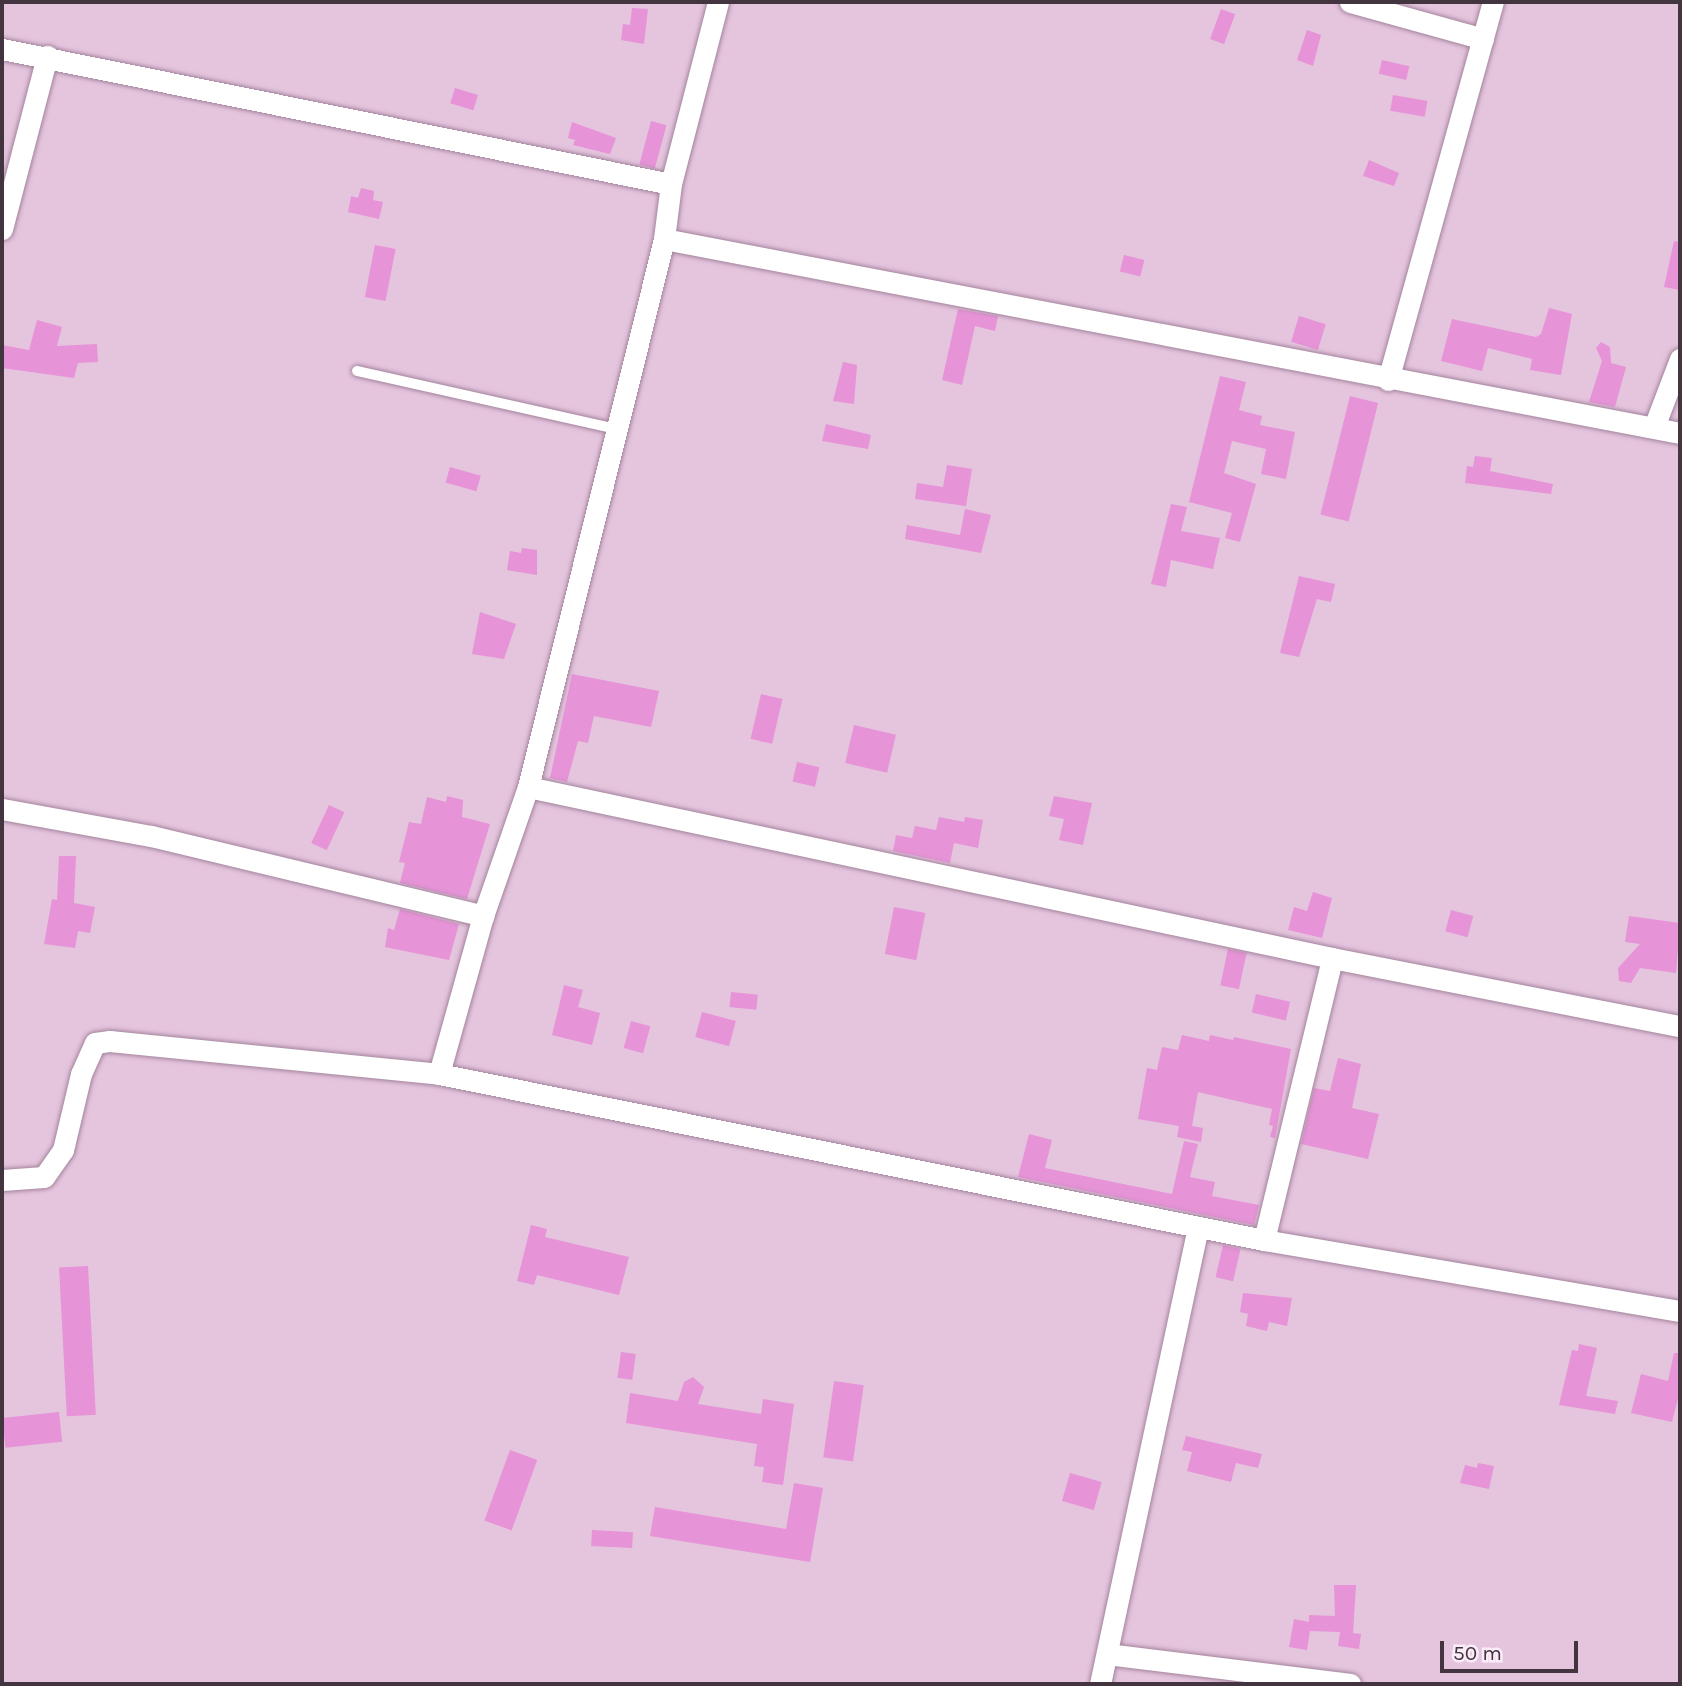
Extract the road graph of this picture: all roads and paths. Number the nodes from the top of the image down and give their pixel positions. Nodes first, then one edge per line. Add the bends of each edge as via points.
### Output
1 (718, 2) edge
2 (1350, 2) edge
3 (1493, 2) edge
4 (1483, 39) junction
5 (2, 49) edge
6 (47, 56) junction
7 (671, 184) junction
8 (2, 229) edge
9 (664, 239) junction
10 (1680, 359) edge
11 (357, 371) dead end
12 (1388, 380) junction
13 (1654, 428) junction
14 (617, 429) junction
15 (1680, 433) edge
16 (528, 787) junction
17 (2, 809) edge
18 (483, 916) junction
19 (1332, 958) junction
20 (1680, 1026) edge
21 (439, 1074) junction
22 (2, 1180) edge
23 (1198, 1227) junction
24 (1264, 1240) junction
25 (1680, 1311) edge
26 (1107, 1654) junction
27 (1100, 1684) edge
28 (1350, 1684) edge

1 - 7 street
2 - 4 street
3 - 4 street
4 - 12 street
5 - 6 street
6 - 7 street
6 - 8 street
7 - 9 street
9 - 12 street
9 - 14 street
10 - 13 street
11 - 14 lane
12 - 13 street
13 - 15 street
14 - 16 street
16 - 18 street
16 - 19 street
17 - 18 street via 151,836
18 - 21 street
19 - 20 street
19 - 24 street
21 - 22 street via 95,1043 81,1074 63,1150 44,1177
21 - 23 street
23 - 24 street
23 - 26 street
24 - 25 street
26 - 27 street
26 - 28 street

